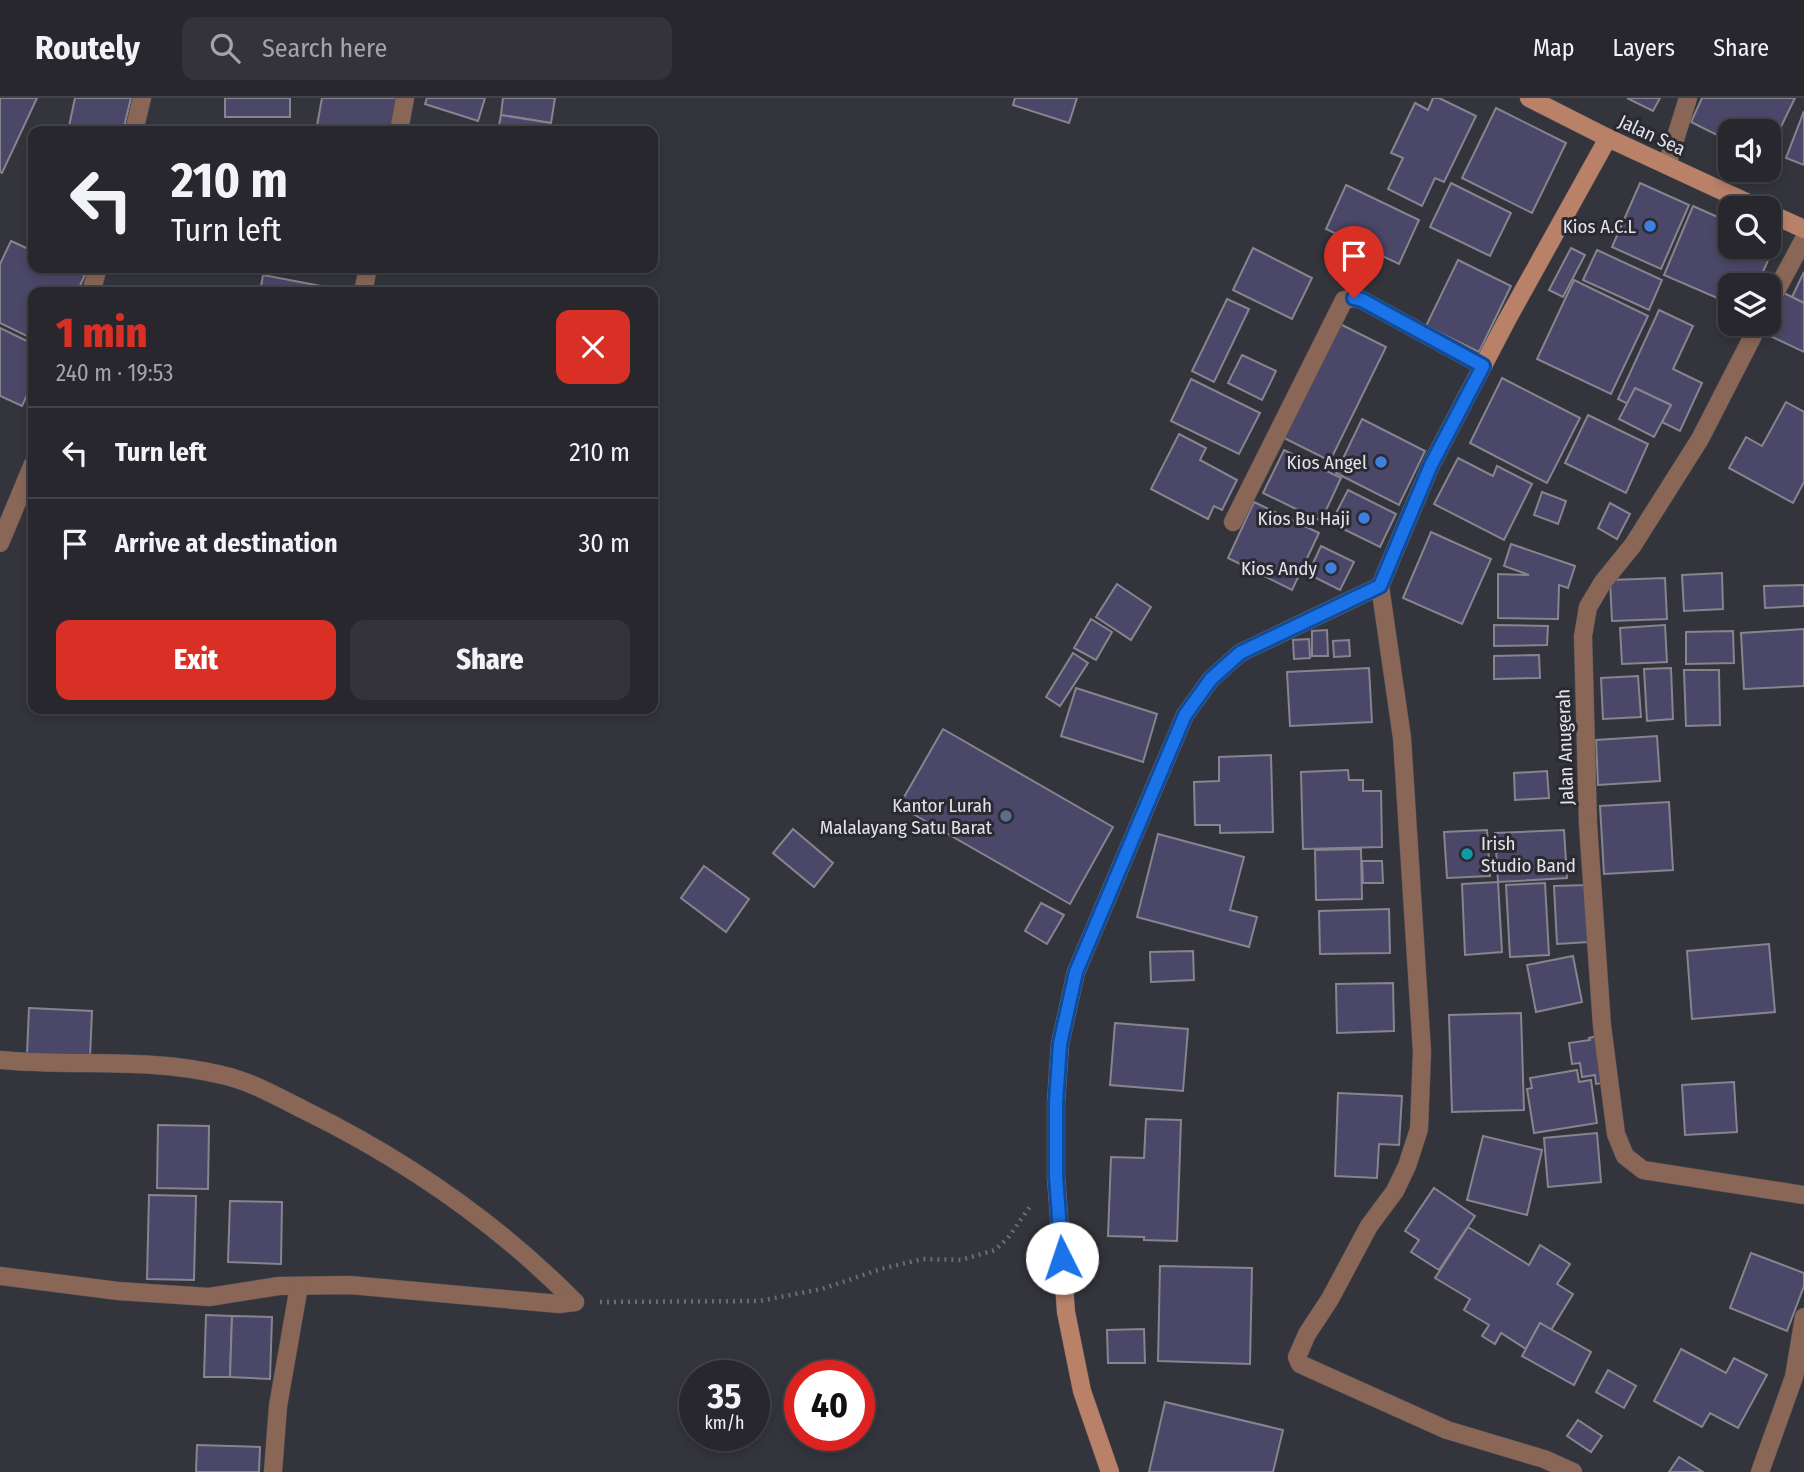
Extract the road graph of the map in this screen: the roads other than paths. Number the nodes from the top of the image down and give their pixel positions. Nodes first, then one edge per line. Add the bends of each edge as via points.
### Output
1 (142, 98) edge
2 (405, 98) edge
3 (1530, 98) edge
4 (1688, 98) edge
5 (135, 126) edge
6 (401, 126) edge
7 (1608, 138) junction
8 (1667, 165) junction
9 (1733, 196) edge
10 (1781, 218) edge
11 (1804, 229) edge
12 (1804, 239) edge
13 (1781, 282) edge
14 (1753, 336) edge
15 (1483, 366) junction
16 (28, 476) edge
17 (1233, 522) dead end
18 (0, 543) edge
19 (1380, 586) junction
20 (0, 1060) edge
21 (1804, 1195) edge
22 (0, 1276) edge
23 (299, 1286) junction
24 (1804, 1317) edge
25 (273, 1472) edge
26 (1110, 1472) edge
27 (1573, 1472) edge
28 (1760, 1472) edge

1 - 5 street
2 - 6 street
3 - 7 street, Jalan Sea
4 - 8 street
7 - 8 street, Jalan Sea
7 - 15 street
8 - 9 street, Jalan Sea
10 - 11 street
12 - 13 street
14 - 21 street, Jalan Anugerah via 1700,439 1588,607 1583,636 1588,824 1602,1026 1616,1134 1625,1156 1643,1170
15 - 17 street via 1362,300 1344,300
15 - 19 street via 1431,465
16 - 18 street
19 - 26 street via 1240,653 1211,679 1185,715 1076,972 1060,1044 1056,1176 1066,1312 1082,1391
19 - 27 street via 1402,738 1422,1052 1419,1129 1395,1191 1368,1226 1297,1357 1300,1364 1447,1430
20 - 23 street via 170,1066 224,1075 268,1093 390,1157 462,1206 510,1240 575,1302 350,1285
22 - 23 street via 209,1297
23 - 25 street via 278,1406
24 - 28 street via 1794,1377

